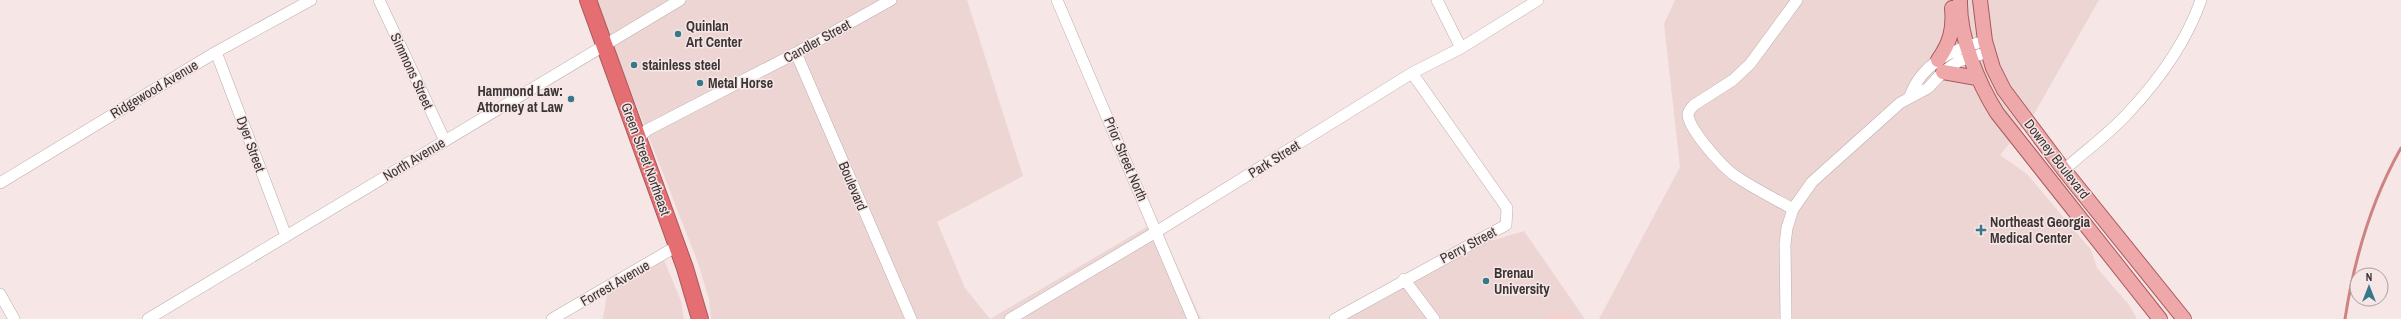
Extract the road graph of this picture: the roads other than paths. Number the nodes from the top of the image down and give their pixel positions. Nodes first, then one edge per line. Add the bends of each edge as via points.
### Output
1 (311, 0) edge
2 (379, 0) edge
3 (588, 0) edge
4 (680, 0) edge
5 (891, 0) edge
6 (1057, 0) edge
7 (1437, 0) edge
8 (1538, 0) edge
9 (1797, 0) edge
10 (1952, 0) edge
11 (1960, 0) edge
12 (1980, 0) edge
13 (2201, 0) edge
14 (605, 46) junction
15 (1986, 46) junction
16 (1461, 48) junction
17 (1970, 51) junction
18 (216, 52) junction
19 (796, 53) junction
20 (1940, 66) junction
21 (1412, 73) junction
22 (1977, 78) junction
23 (639, 138) junction
24 (445, 141) junction
25 (2032, 160) junction
26 (2064, 170) junction
27 (0, 183) edge
28 (2051, 184) junction
29 (2082, 192) junction
30 (1793, 209) junction
31 (1156, 232) junction
32 (286, 236) junction
33 (677, 246) junction
34 (1404, 279) junction
35 (0, 294) edge
36 (14, 319) edge
37 (148, 319) edge
38 (552, 319) edge
39 (700, 319) edge
40 (911, 319) edge
41 (1010, 319) edge
42 (1193, 319) edge
43 (1334, 319) edge
44 (1434, 319) edge
45 (1786, 319) edge
46 (2160, 319) edge
47 (2184, 319) edge

1 - 18 street, Ridgewood Avenue
2 - 24 street, Simmons Street
3 - 14 highway, Green Street Northeast
4 - 14 street, North Avenue
5 - 19 street, Candler Street
6 - 31 street, Prior Street North
7 - 16 street
8 - 16 street, Park Street
9 - 30 street via 1750,64 1733,80 1694,105 1688,116 1716,157 1736,177
10 - 20 main road via 1953,25
11 - 17 main road, Downey Boulevard
12 - 15 main road, Downey Boulevard
13 - 26 street via 2187,36 2169,64 2128,113
14 - 23 highway, Green Street Northeast
14 - 24 street, North Avenue
15 - 17 street
15 - 26 main road, Downey Boulevard via 2004,90
16 - 21 street, Park Street
17 - 20 street
17 - 22 main road, Downey Boulevard
18 - 27 street, Ridgewood Avenue
18 - 32 street, Dyer Street
19 - 23 street, Candler Street via 647,130
19 - 40 street, Boulevard
20 - 22 main road
20 - 30 street via 1928,88 1910,96 1812,182
21 - 31 street, Park Street
21 - 34 street, Perry Street via 1507,208 1507,214 1506,224
22 - 25 main road, Downey Boulevard via 1997,113
23 - 33 highway, Green Street Northeast
24 - 32 street, North Avenue
25 - 26 main road
25 - 28 main road, Downey Boulevard
26 - 29 main road, Downey Boulevard
28 - 29 main road
28 - 46 main road, Downey Boulevard
29 - 47 main road, Downey Boulevard
30 - 45 street via 1785,244
31 - 41 street, Park Street
31 - 42 street, Prior Street North
32 - 37 street, North Avenue
33 - 38 street, Forrest Avenue
33 - 39 highway, Green Street Northeast
34 - 43 street, Perry Street
34 - 44 street
35 - 36 street

